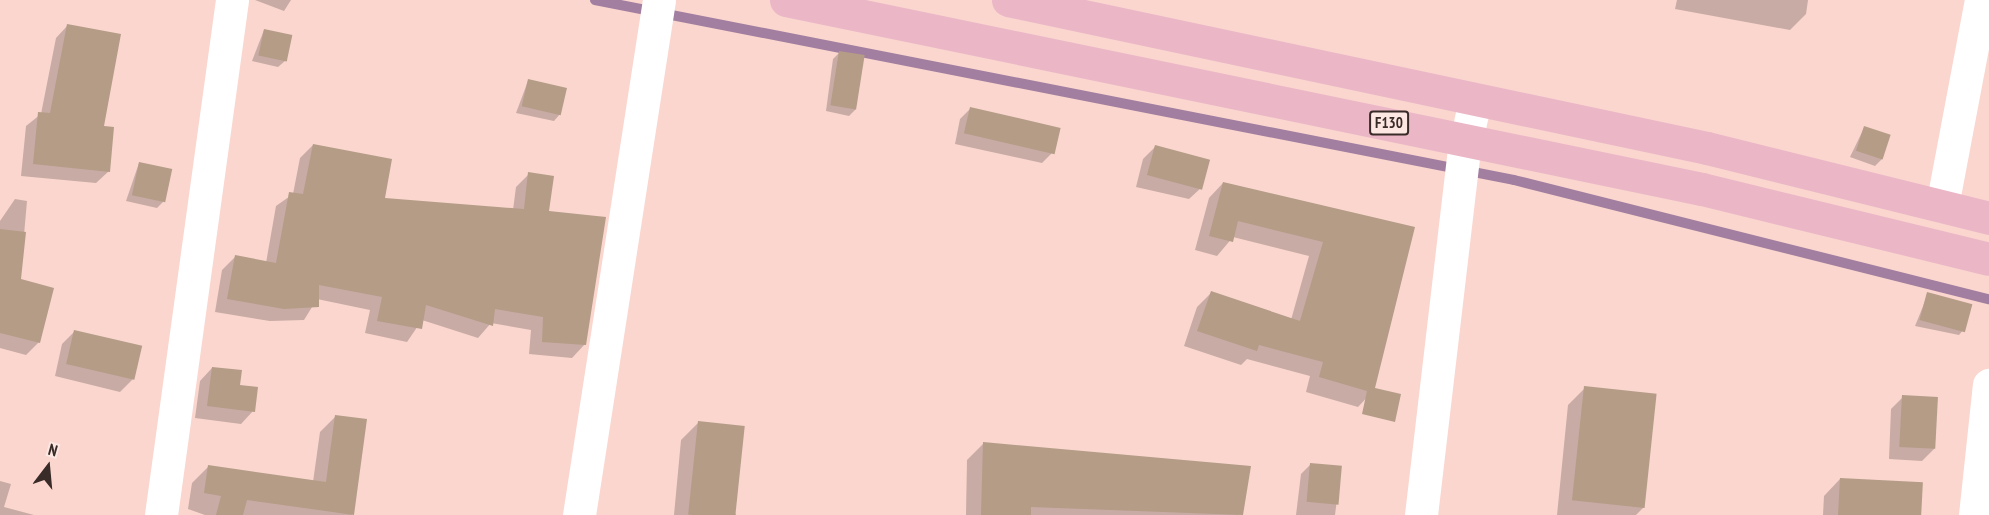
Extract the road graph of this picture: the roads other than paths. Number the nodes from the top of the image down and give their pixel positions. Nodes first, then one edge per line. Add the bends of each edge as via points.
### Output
1 (232, 0) edge
2 (786, 0) edge
3 (1008, 0) edge
4 (1981, 0) edge
5 (657, 13) edge
6 (1475, 100) junction
7 (1465, 144) junction
8 (1942, 206) junction
9 (1989, 218) edge
10 (1989, 260) edge
11 (1989, 385) edge
12 (161, 515) edge
13 (579, 515) edge
14 (1420, 515) edge
15 (1975, 515) edge

1 - 12 street
2 - 7 main road, F130
3 - 6 main road, F130
4 - 8 street
5 - 13 street
6 - 7 street
6 - 8 main road, F130 via 1707,148
7 - 10 main road, F130
7 - 14 street
8 - 9 main road, F130
11 - 15 street

